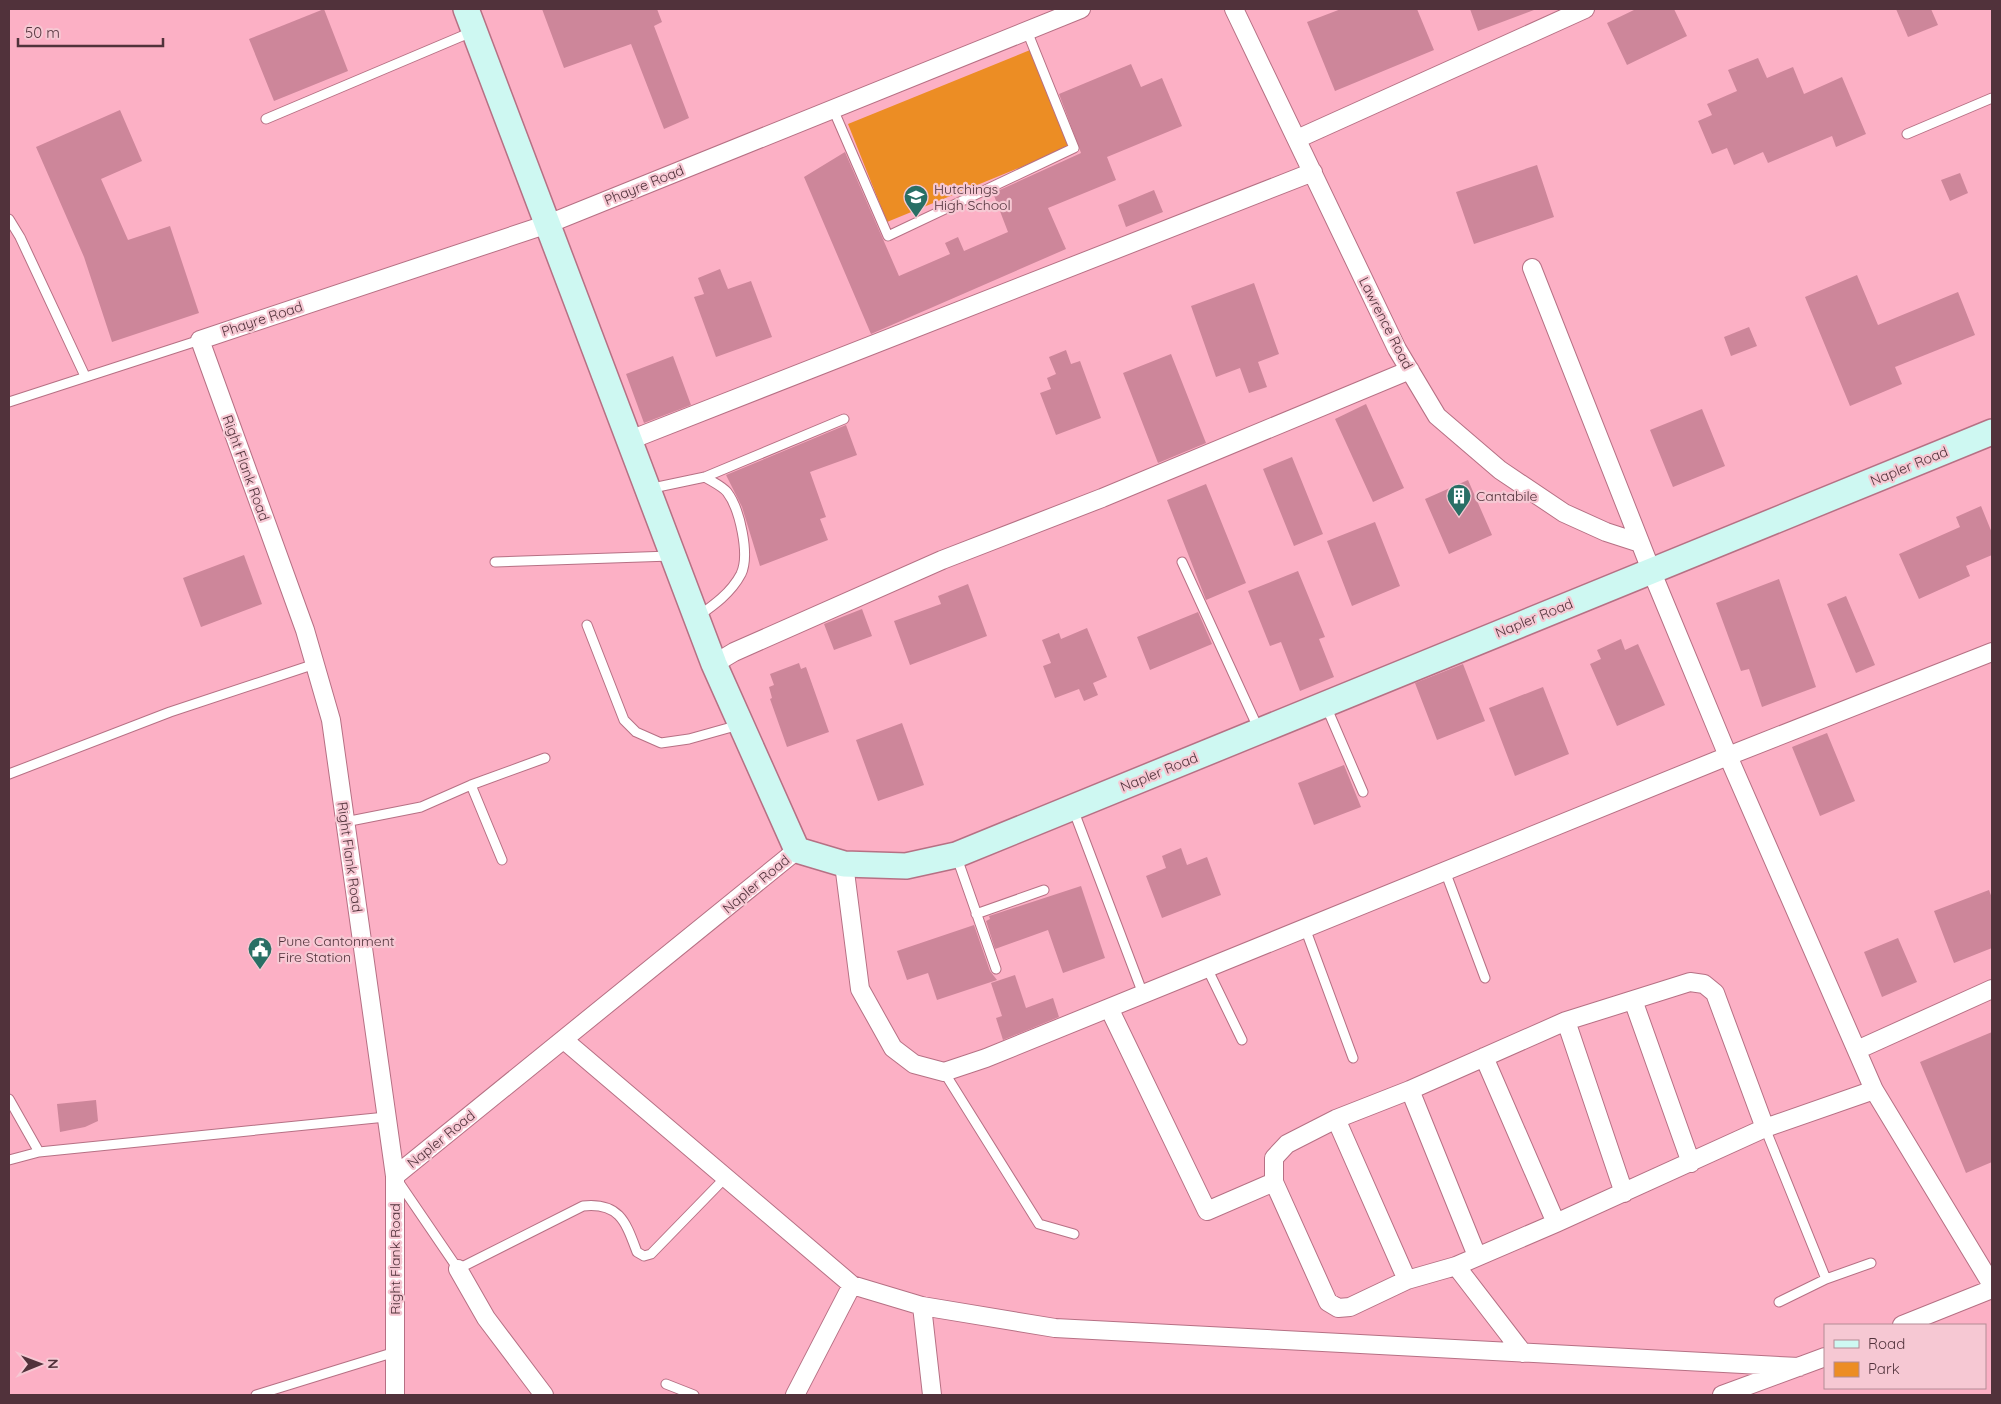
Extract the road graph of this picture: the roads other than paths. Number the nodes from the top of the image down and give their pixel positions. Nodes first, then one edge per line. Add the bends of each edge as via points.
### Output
1 (1081, 9) edge
2 (1234, 9) edge
3 (1585, 9) edge
4 (470, 20) edge
5 (1027, 31) junction
6 (1992, 98) edge
7 (833, 109) junction
8 (266, 119) dead end
9 (1907, 134) dead end
10 (1296, 139) junction
11 (1313, 172) junction
12 (9, 219) edge
13 (548, 224) junction
14 (1532, 268) dead end
15 (200, 340) junction
16 (1410, 370) junction
17 (85, 376) junction
18 (9, 402) edge
19 (844, 419) dead end
20 (1992, 432) edge
21 (630, 440) junction
22 (705, 477) junction
23 (648, 489) junction
24 (1640, 543) junction
25 (673, 556) junction
26 (495, 562) dead end
27 (1182, 562) dead end
28 (1651, 570) junction
29 (697, 617) junction
30 (587, 625) dead end
31 (1992, 652) edge
32 (315, 664) junction
33 (714, 664) junction
34 (1325, 704) junction
35 (741, 724) junction
36 (1260, 730) junction
37 (1728, 756) junction
38 (545, 758) dead end
39 (9, 774) edge
40 (471, 785) junction
41 (1363, 792) dead end
42 (1072, 807) junction
43 (346, 822) junction
44 (797, 850) junction
45 (956, 855) junction
46 (502, 860) dead end
47 (844, 864) junction
48 (1445, 871) junction
49 (1044, 890) dead end
50 (976, 914) junction
51 (1306, 928) junction
52 (1207, 968) junction
53 (996, 970) dead end
54 (1485, 978) dead end
55 (1992, 989) edge
56 (1143, 994) junction
57 (1633, 1000) junction
58 (1109, 1008) junction
59 (1566, 1021) junction
60 (564, 1040) junction
61 (1242, 1040) dead end
62 (1857, 1050) junction
63 (1484, 1057) junction
64 (1354, 1058) dead end
65 (944, 1072) junction
66 (1410, 1090) junction
67 (1874, 1090) junction
68 (9, 1100) edge
69 (386, 1116) junction
70 (1336, 1119) junction
71 (1765, 1128) junction
72 (39, 1152) junction
73 (9, 1160) edge
74 (1691, 1163) junction
75 (394, 1176) junction
76 (725, 1178) junction
77 (1274, 1182) junction
78 (1624, 1192) junction
79 (1556, 1223) junction
80 (1074, 1234) dead end
81 (1477, 1256) junction
82 (1871, 1263) dead end
83 (1456, 1266) junction
84 (458, 1269) junction
85 (1826, 1279) junction
86 (1407, 1280) junction
87 (852, 1285) junction
88 (1992, 1287) edge
89 (1779, 1302) dead end
90 (922, 1306) junction
91 (1904, 1324) edge
92 (395, 1352) junction
93 (1523, 1353) junction
94 (1824, 1357) edge
95 (1799, 1367) junction
96 (666, 1384) dead end
97 (256, 1395) edge
98 (395, 1395) edge
99 (544, 1395) edge
100 (694, 1395) edge
101 (795, 1395) edge
102 (932, 1395) edge
103 (1722, 1395) edge

1 - 5 street, Phayre Road
2 - 10 street, Lawrence Road
3 - 10 street
4 - 8 lane
4 - 13 street
5 - 7 street, Phayre Road
5 - 7 lane via 1074,148 888,236
6 - 9 lane
7 - 13 street, Phayre Road
10 - 11 street, Lawrence Road
11 - 16 street, Lawrence Road via 1397,350
11 - 21 street
12 - 17 lane
13 - 15 street, Phayre Road
13 - 21 street
14 - 24 street
15 - 17 lane
15 - 32 street, Right Flank Road
16 - 24 street, Lawrence Road via 1437,416 1500,470 1564,513
16 - 33 street via 1102,498 942,560 734,652
17 - 18 lane
19 - 22 lane
20 - 28 street, Napler Road
21 - 23 street
22 - 23 lane
22 - 29 lane via 727,491 743,535 745,554 742,572 730,590
23 - 25 street
24 - 28 street
25 - 26 lane
25 - 29 street
27 - 36 lane
28 - 34 street, Napler Road
28 - 37 street
29 - 33 street
30 - 35 lane via 624,720 636,732 661,743 689,739
31 - 37 street
32 - 39 lane via 170,712
32 - 43 street, Right Flank Road via 331,720
33 - 35 street
34 - 36 street, Napler Road
34 - 41 lane
35 - 44 street
36 - 42 street, Napler Road
37 - 48 street
37 - 62 street
38 - 40 lane
40 - 43 lane via 421,807
40 - 46 lane
42 - 45 street, Napler Road
42 - 56 lane
43 - 69 street, Right Flank Road
44 - 47 street, Napler Road
44 - 60 street, Napler Road
45 - 47 street, Napler Road via 906,866
45 - 50 lane
47 - 65 street via 860,989 893,1048 914,1064
48 - 51 street
48 - 54 lane
49 - 50 lane
50 - 53 lane
51 - 52 street
51 - 64 lane
52 - 56 street
52 - 61 lane
55 - 62 street
56 - 58 street
57 - 59 street
57 - 71 street via 1690,982 1704,984 1715,993
57 - 74 street
58 - 65 street
58 - 77 street via 1207,1211
59 - 63 street
59 - 78 street
60 - 75 street, Napler Road
60 - 76 street
62 - 67 street
63 - 66 street
63 - 79 street
65 - 80 lane via 1039,1224
66 - 70 street
66 - 81 street
67 - 71 street
67 - 88 street
68 - 72 lane
69 - 72 lane
69 - 75 street, Right Flank Road
70 - 77 street via 1287,1144 1274,1158
70 - 86 street
71 - 74 street
71 - 85 lane
72 - 73 lane
74 - 78 street
75 - 84 lane
75 - 92 street, Right Flank Road
76 - 84 lane via 651,1254 644,1256 637,1252 625,1222 613,1210 599,1204 583,1206
76 - 87 street
77 - 86 street via 1328,1302 1338,1308 1350,1308
78 - 79 street
79 - 81 street
81 - 83 street
82 - 85 lane
83 - 86 street
83 - 93 street
84 - 99 street via 486,1318
85 - 89 lane
87 - 90 street
87 - 101 street
88 - 91 street
90 - 93 street via 1055,1328
90 - 102 street
92 - 97 lane
92 - 98 street, Right Flank Road
93 - 95 street
94 - 95 street
95 - 103 street
96 - 100 lane

